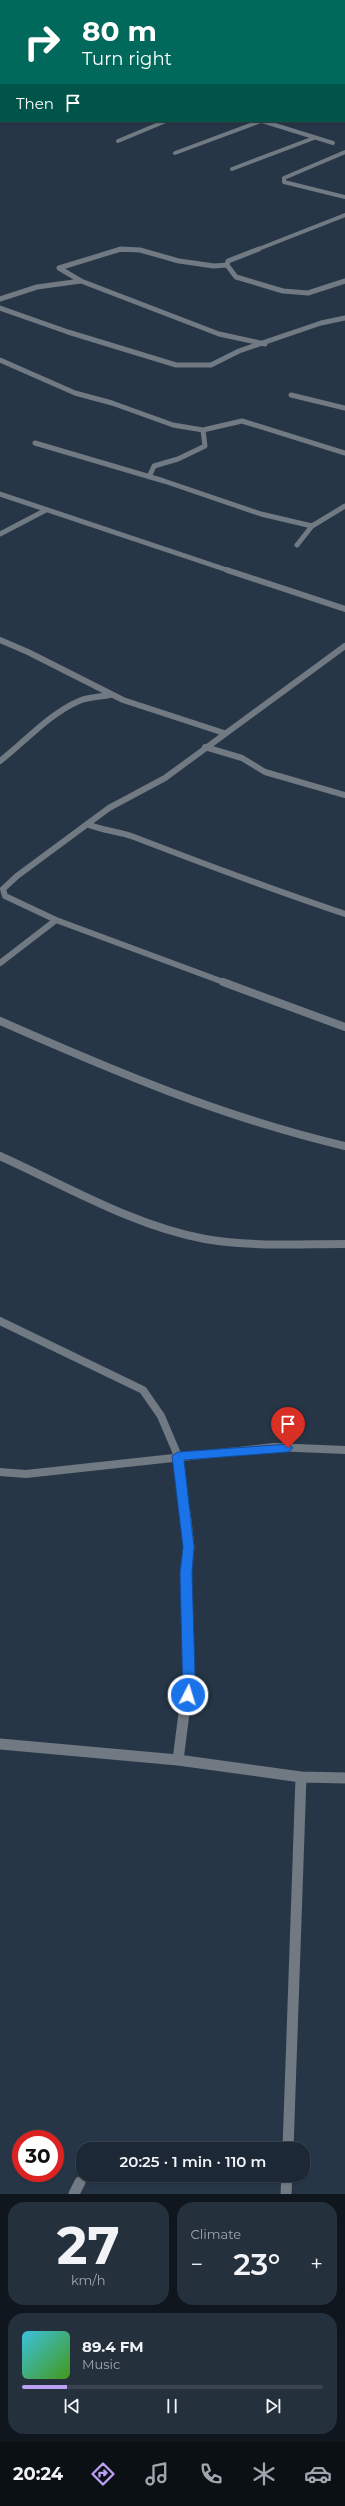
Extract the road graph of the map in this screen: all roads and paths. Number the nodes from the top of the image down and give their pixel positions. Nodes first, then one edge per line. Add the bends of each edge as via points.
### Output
1 (164, 122) edge
2 (259, 122) edge
3 (265, 122) edge
4 (314, 138) junction
5 (118, 141) dead end
6 (333, 143) dead end
7 (345, 152) edge
8 (175, 153) dead end
9 (232, 169) dead end
10 (345, 197) edge
11 (345, 215) edge
12 (227, 265) junction
13 (81, 281) junction
14 (345, 281) edge
15 (0, 299) edge
16 (0, 308) edge
17 (345, 318) edge
18 (264, 344) junction
19 (0, 360) edge
20 (13, 366) junction
21 (0, 367) edge
22 (291, 395) dead end
23 (345, 408) edge
24 (202, 430) junction
25 (35, 443) dead end
26 (345, 453) edge
27 (149, 477) junction
28 (0, 494) edge
29 (345, 506) edge
30 (46, 510) junction
31 (312, 526) junction
32 (0, 534) edge
33 (296, 545) dead end
34 (345, 609) edge
35 (0, 640) edge
36 (345, 646) edge
37 (111, 695) junction
38 (224, 733) junction
39 (205, 748) junction
40 (0, 761) edge
41 (345, 795) edge
42 (87, 824) junction
43 (345, 914) edge
44 (56, 920) junction
45 (0, 963) edge
46 (0, 1021) edge
47 (345, 1027) edge
48 (345, 1146) edge
49 (0, 1156) edge
50 (345, 1244) edge
51 (0, 1321) edge
52 (345, 1450) edge
53 (178, 1456) junction
54 (0, 1472) edge
55 (0, 1744) edge
56 (178, 1760) junction
57 (301, 1777) junction
58 (345, 1778) edge
59 (288, 2142) edge
60 (80, 2182) dead end
61 (287, 2182) edge
62 (74, 2194) edge
63 (286, 2194) edge

1 - 5 street
2 - 8 street
3 - 4 street
4 - 6 street
4 - 9 street
7 - 10 street via 284,178 284,182 306,189
11 - 12 street via 268,247 249,252 228,261
12 - 13 street via 186,262 140,250 121,249 59,268
12 - 14 street via 236,277 283,291 308,293
13 - 15 street via 37,287
13 - 18 street via 219,334
16 - 18 street via 176,365 212,365 239,351
17 - 18 street via 321,323
19 - 20 street
20 - 21 street
20 - 24 street via 76,393 112,402 173,425
22 - 23 street
24 - 26 street via 242,421
24 - 27 street via 205,446 178,459 154,466
25 - 27 street
27 - 31 street via 261,514
28 - 30 street
29 - 31 street
30 - 32 street
30 - 34 street
31 - 33 street
35 - 37 street via 30,651 72,677
36 - 38 street
37 - 38 street
37 - 40 street via 81,700 57,712
38 - 39 street
39 - 41 street via 242,758 265,772
39 - 42 street via 165,778 109,808
42 - 43 street via 103,831 131,836 219,871
42 - 44 street via 2,889 5,896
44 - 45 street
44 - 47 street
46 - 48 street via 94,1063 213,1110
49 - 50 street via 140,1218 186,1235 230,1243
51 - 53 street via 143,1390 161,1416
52 - 53 street via 274,1447
53 - 54 street via 26,1474
53 - 56 street via 189,1547 186,1573 189,1674
55 - 56 street
56 - 57 street
57 - 58 street
57 - 59 street
60 - 62 street
61 - 63 street

